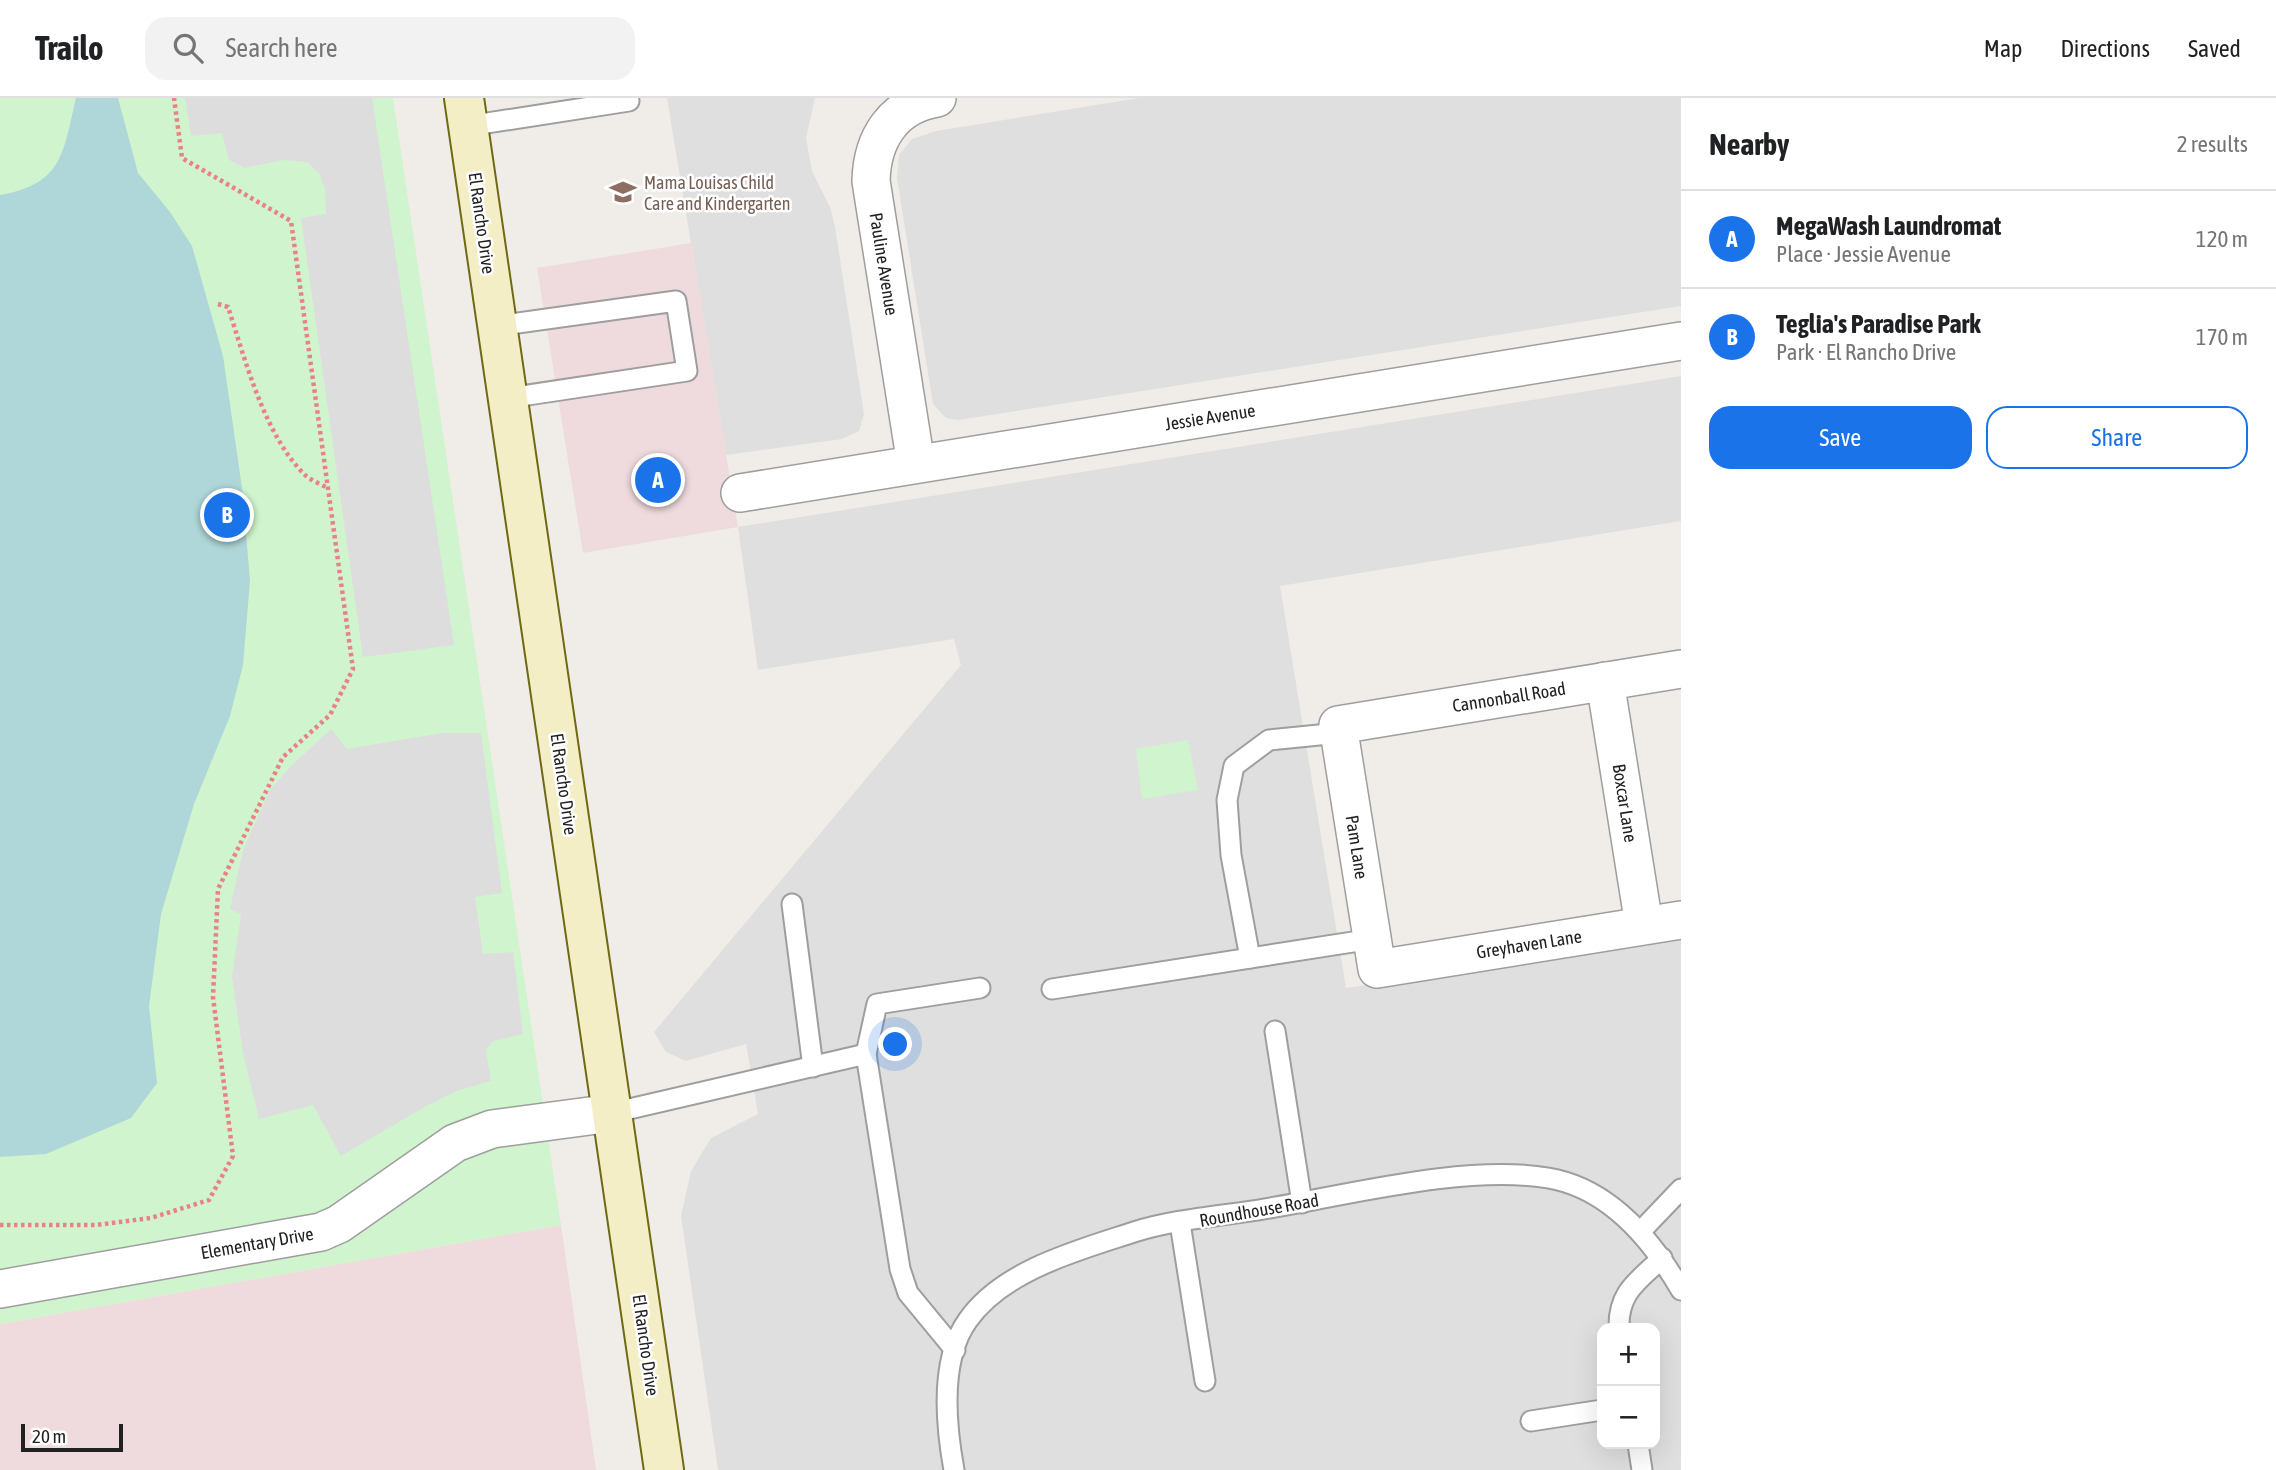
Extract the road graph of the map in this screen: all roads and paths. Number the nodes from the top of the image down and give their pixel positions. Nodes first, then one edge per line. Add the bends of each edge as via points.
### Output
1 (174, 98) edge
2 (937, 98) edge
3 (629, 101) dead end
4 (466, 112) edge
5 (218, 304) dead end
6 (497, 326) junction
7 (1681, 341) edge
8 (508, 398) junction
9 (916, 464) junction
10 (328, 488) junction
11 (740, 493) dead end
12 (1681, 669) edge
13 (1605, 681) junction
14 (1338, 729) junction
15 (792, 904) dead end
16 (1681, 920) edge
17 (1644, 925) junction
18 (1374, 954) junction
19 (1250, 958) junction
20 (980, 988) dead end
21 (1052, 989) dead end
22 (1275, 1031) dead end
23 (866, 1054) junction
24 (813, 1067) junction
25 (612, 1113) junction
26 (1681, 1189) edge
27 (1302, 1203) junction
28 (1180, 1223) junction
29 (0, 1225) edge
30 (1640, 1231) junction
31 (1662, 1258) junction
32 (0, 1289) edge
33 (1681, 1290) edge
34 (1619, 1323) edge
35 (955, 1350) junction
36 (1205, 1381) dead end
37 (1597, 1411) edge
38 (1531, 1421) dead end
39 (1638, 1449) edge
40 (664, 1470) edge
41 (954, 1470) edge
42 (1642, 1470) edge

1 - 10 path via 182,158 291,221
2 - 9 street, Pauline Avenue via 900,112 882,132 872,157 871,181
3 - 4 lane
4 - 6 main road, El Rancho Drive
5 - 10 path via 228,307 257,391 282,443 305,475
6 - 8 main road, El Rancho Drive
6 - 8 lane via 676,301 687,371
7 - 9 street, Jessie Avenue
8 - 25 main road, El Rancho Drive
9 - 11 street, Jessie Avenue
10 - 29 path via 354,669 330,715 283,757 218,889 213,997 233,1156 209,1200 151,1218 96,1226
12 - 13 street, Cannonball Road
13 - 14 street, Cannonball Road
13 - 17 street, Boxcar Lane
14 - 18 street, Pam Lane
14 - 19 lane via 1269,740 1234,766 1227,800 1230,841
15 - 24 lane
16 - 17 street, Greyhaven Lane
17 - 18 street, Greyhaven Lane
18 - 19 lane
19 - 21 lane
20 - 23 lane via 877,1004
22 - 27 lane
23 - 24 lane
23 - 35 lane via 900,1269 908,1293
24 - 25 lane
25 - 32 street, Elementary Drive via 492,1129 455,1143 321,1232
25 - 40 main road, El Rancho Drive
26 - 30 lane
27 - 28 lane, Roundhouse Road
27 - 30 lane, Roundhouse Road via 1473,1174 1549,1178 1610,1205
28 - 35 lane, Roundhouse Road via 1137,1231 1039,1267 1000,1289 967,1321
28 - 36 lane
30 - 31 lane, Roundhouse Road
31 - 33 lane, Roundhouse Road
31 - 34 lane via 1626,1293
35 - 41 lane, Roundhouse Road via 946,1424
37 - 38 lane
39 - 42 lane

